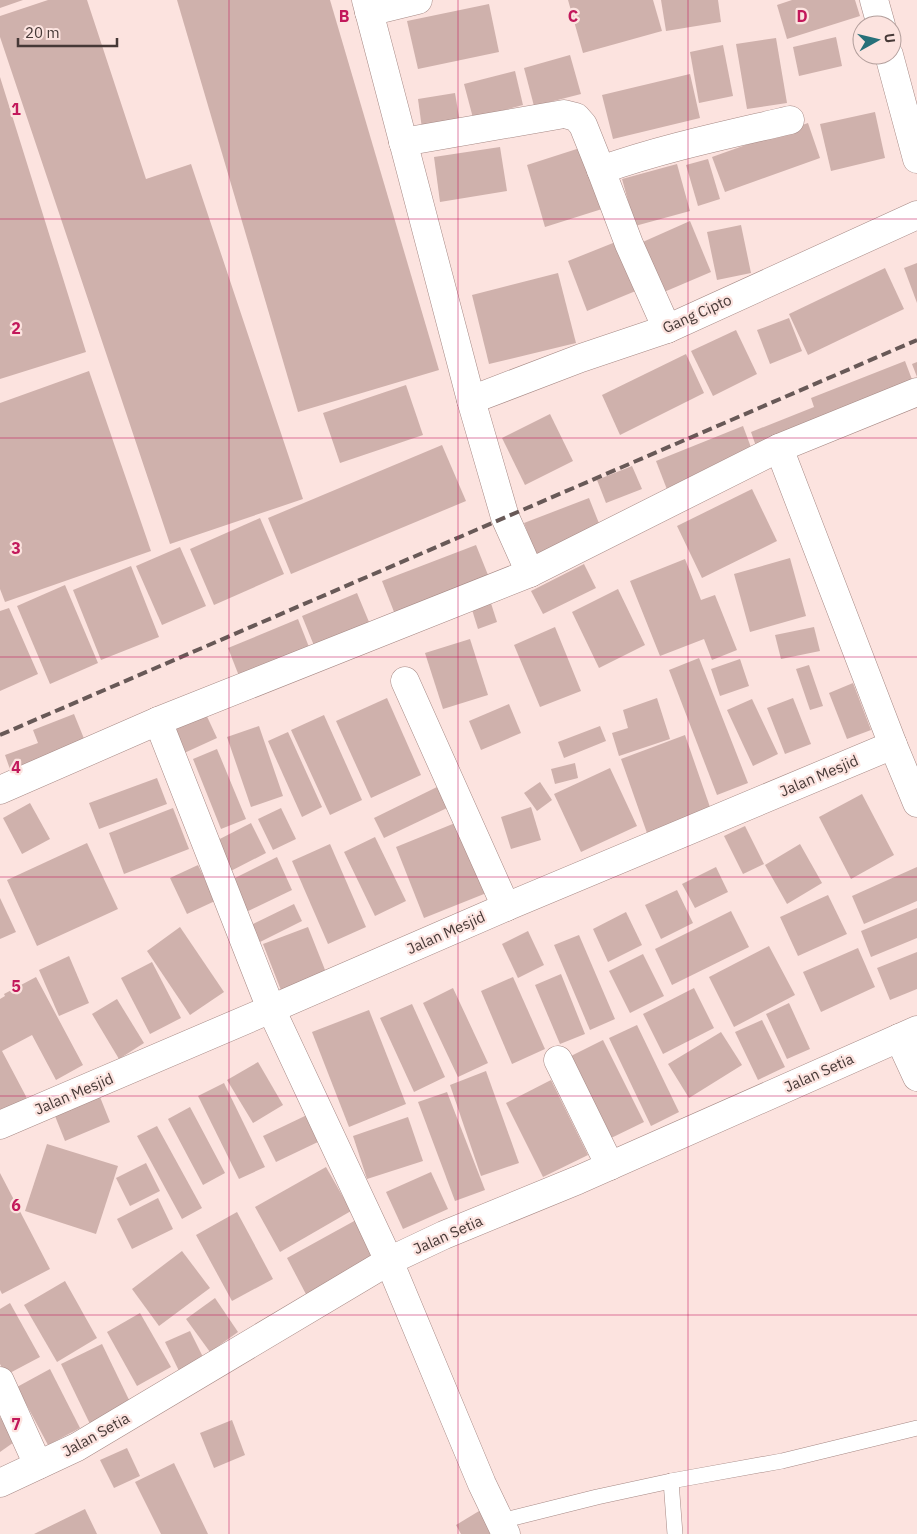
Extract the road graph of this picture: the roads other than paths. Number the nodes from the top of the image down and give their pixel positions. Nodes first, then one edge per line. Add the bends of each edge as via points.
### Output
1 (418, 0) edge
2 (874, 0) edge
3 (367, 6) edge
4 (878, 15) edge
5 (892, 65) edge
6 (790, 120) dead end
7 (403, 142) junction
8 (917, 159) edge
9 (601, 170) junction
10 (917, 215) edge
11 (667, 329) junction
12 (917, 392) edge
13 (471, 400) junction
14 (779, 448) junction
15 (530, 573) junction
16 (405, 681) dead end
17 (158, 721) junction
18 (893, 745) junction
19 (0, 790) edge
20 (917, 803) edge
21 (506, 907) junction
22 (272, 1010) junction
23 (908, 1034) edge
24 (558, 1060) dead end
25 (917, 1077) edge
26 (0, 1125) edge
27 (610, 1166) junction
28 (389, 1261) junction
29 (0, 1381) edge
30 (917, 1428) edge
31 (38, 1465) junction
32 (671, 1481) junction
33 (0, 1483) edge
34 (504, 1528) edge
35 (675, 1534) edge

1 - 3 street
2 - 4 street
3 - 7 street
5 - 8 street
6 - 9 street via 633,158
7 - 9 street via 564,114 576,117 583,125
7 - 13 street
9 - 11 street via 629,244
10 - 11 street, Gang Cipto
11 - 13 street, Gang Cipto
12 - 14 street
13 - 15 street via 505,517
14 - 15 street
14 - 18 street
15 - 17 street
16 - 21 street
17 - 19 street
17 - 22 street
18 - 20 street
18 - 21 street, Jalan Mesjid
21 - 22 street, Jalan Mesjid
22 - 26 street, Jalan Mesjid
22 - 28 street
23 - 25 street
23 - 27 street, Jalan Setia
24 - 27 street
27 - 28 street, Jalan Setia
28 - 31 street, Jalan Setia via 76,1448
28 - 34 street via 482,1484
29 - 31 street
30 - 32 lane via 782,1461
31 - 33 street, Jalan Setia
32 - 34 lane via 597,1497
32 - 35 lane

